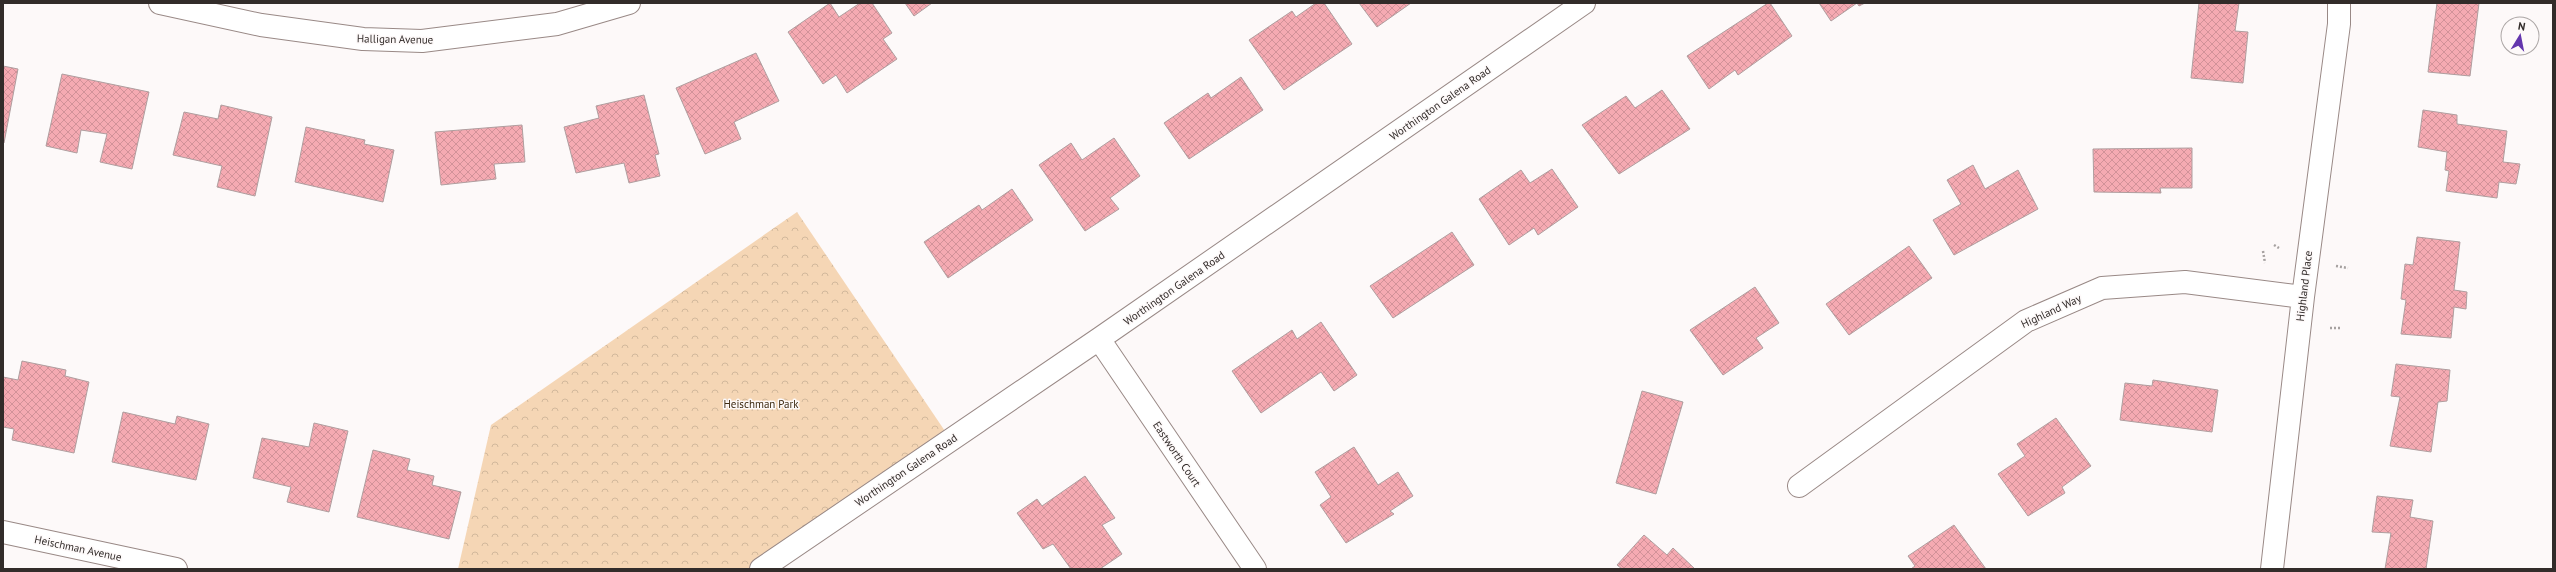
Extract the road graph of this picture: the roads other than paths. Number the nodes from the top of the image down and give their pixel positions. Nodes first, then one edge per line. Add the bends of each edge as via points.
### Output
1 (160, 3) edge
2 (629, 3) edge
3 (1584, 3) edge
4 (2340, 3) edge
5 (2303, 296) junction
6 (1100, 339) junction
7 (1799, 486) dead end
8 (3, 532) edge
9 (176, 569) edge
10 (761, 569) edge
11 (1255, 569) edge
12 (2272, 569) edge

1 - 2 street, Halligan Avenue via 261,25 363,40 422,41 557,24
3 - 6 street, Worthington Galena Road
4 - 5 street, Highland Place
5 - 7 street, Highland Way via 2185,282 2102,288 2026,321
5 - 12 street, Highland Place
6 - 10 street, Worthington Galena Road
6 - 11 street, Eastworth Court
8 - 9 street, Heischman Avenue

